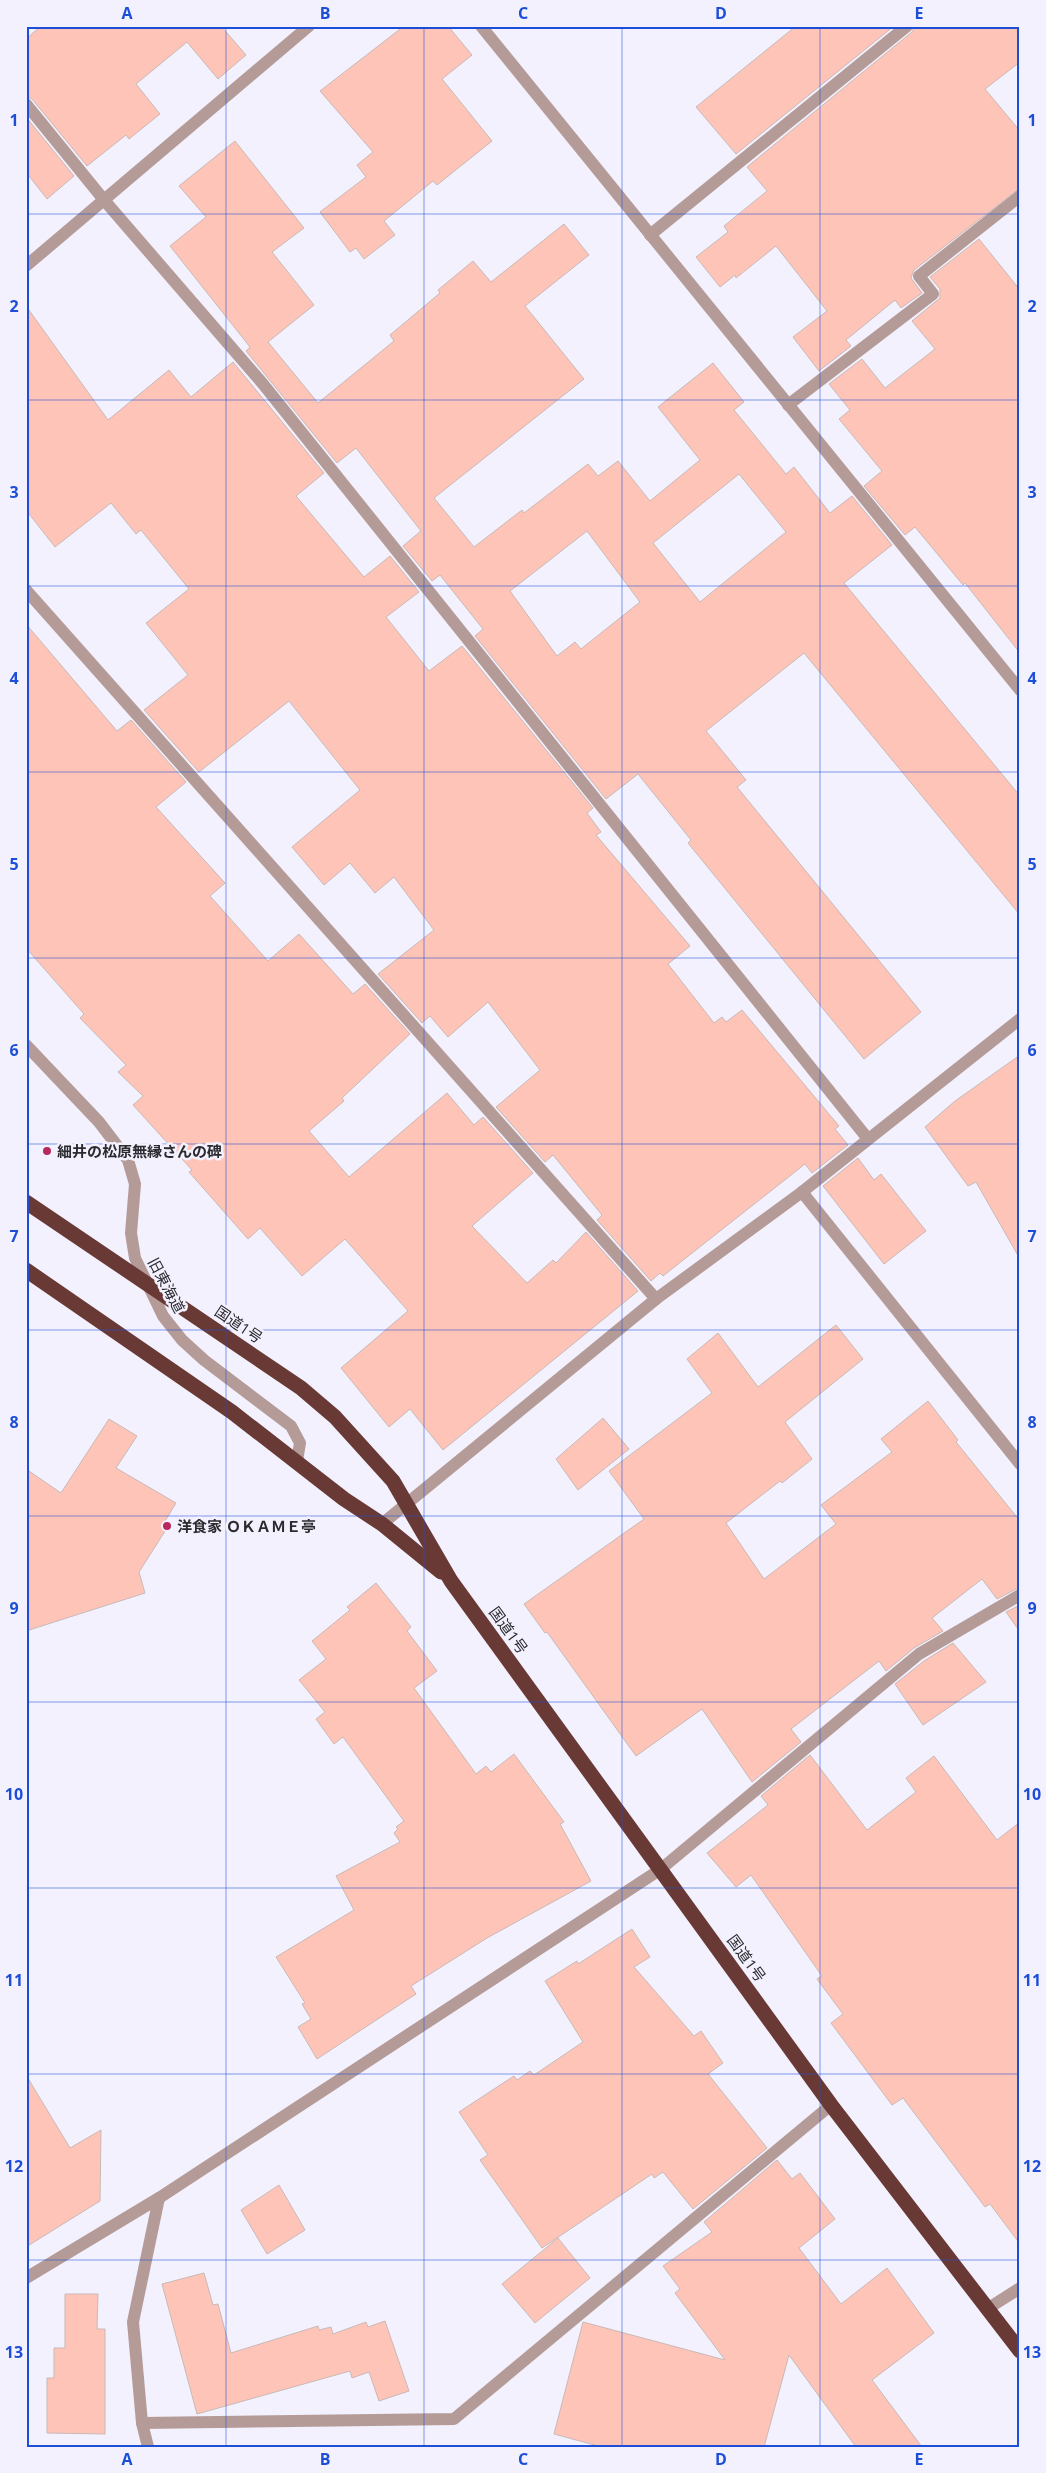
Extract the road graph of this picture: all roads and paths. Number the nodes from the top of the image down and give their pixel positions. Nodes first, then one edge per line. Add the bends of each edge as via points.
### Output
1 (309, 26) edge
2 (481, 26) edge
3 (907, 26) edge
4 (26, 104) edge
5 (1020, 196) edge
6 (104, 200) junction
7 (650, 235) junction
8 (26, 266) edge
9 (788, 405) junction
10 (26, 590) edge
11 (1020, 690) edge
12 (1020, 1019) edge
13 (26, 1046) edge
14 (868, 1140) junction
15 (802, 1192) junction
16 (26, 1202) edge
17 (26, 1270) edge
18 (145, 1283) junction
19 (656, 1299) junction
20 (297, 1460) junction
21 (1020, 1464) edge
22 (405, 1503) junction
23 (382, 1524) junction
24 (451, 1581) junction
25 (1020, 1595) edge
26 (661, 1869) junction
27 (831, 2105) junction
28 (159, 2198) junction
29 (26, 2278) edge
30 (1020, 2288) edge
31 (987, 2308) junction
32 (1020, 2351) edge
33 (142, 2423) junction
34 (148, 2447) edge

1 - 6 street
2 - 7 street
3 - 7 street
4 - 6 street
5 - 9 street via 918,276 933,294
6 - 8 street
6 - 14 street via 263,384
7 - 9 street
9 - 11 street
10 - 19 street
12 - 14 street
13 - 18 street, 旧東海道 via 99,1122 128,1160 135,1184 131,1232 135,1258
14 - 15 street
15 - 19 street
15 - 21 street
16 - 18 highway, 国道1号
17 - 20 highway, 国道1号
18 - 20 street, 旧東海道 via 163,1316 182,1340 291,1426 300,1443
18 - 22 highway, 国道1号 via 301,1388 334,1417 393,1482
19 - 22 street
20 - 23 highway, 国道1号 via 344,1499
22 - 23 street
22 - 24 highway, 国道1号
23 - 24 highway, 国道1号
24 - 26 highway, 国道1号
25 - 26 street via 919,1654
26 - 27 highway, 国道1号
26 - 28 street
27 - 31 highway, 国道1号
27 - 33 street via 454,2419
28 - 29 street
28 - 33 street via 133,2322
30 - 31 street
31 - 32 highway, 国道1号
33 - 34 street

